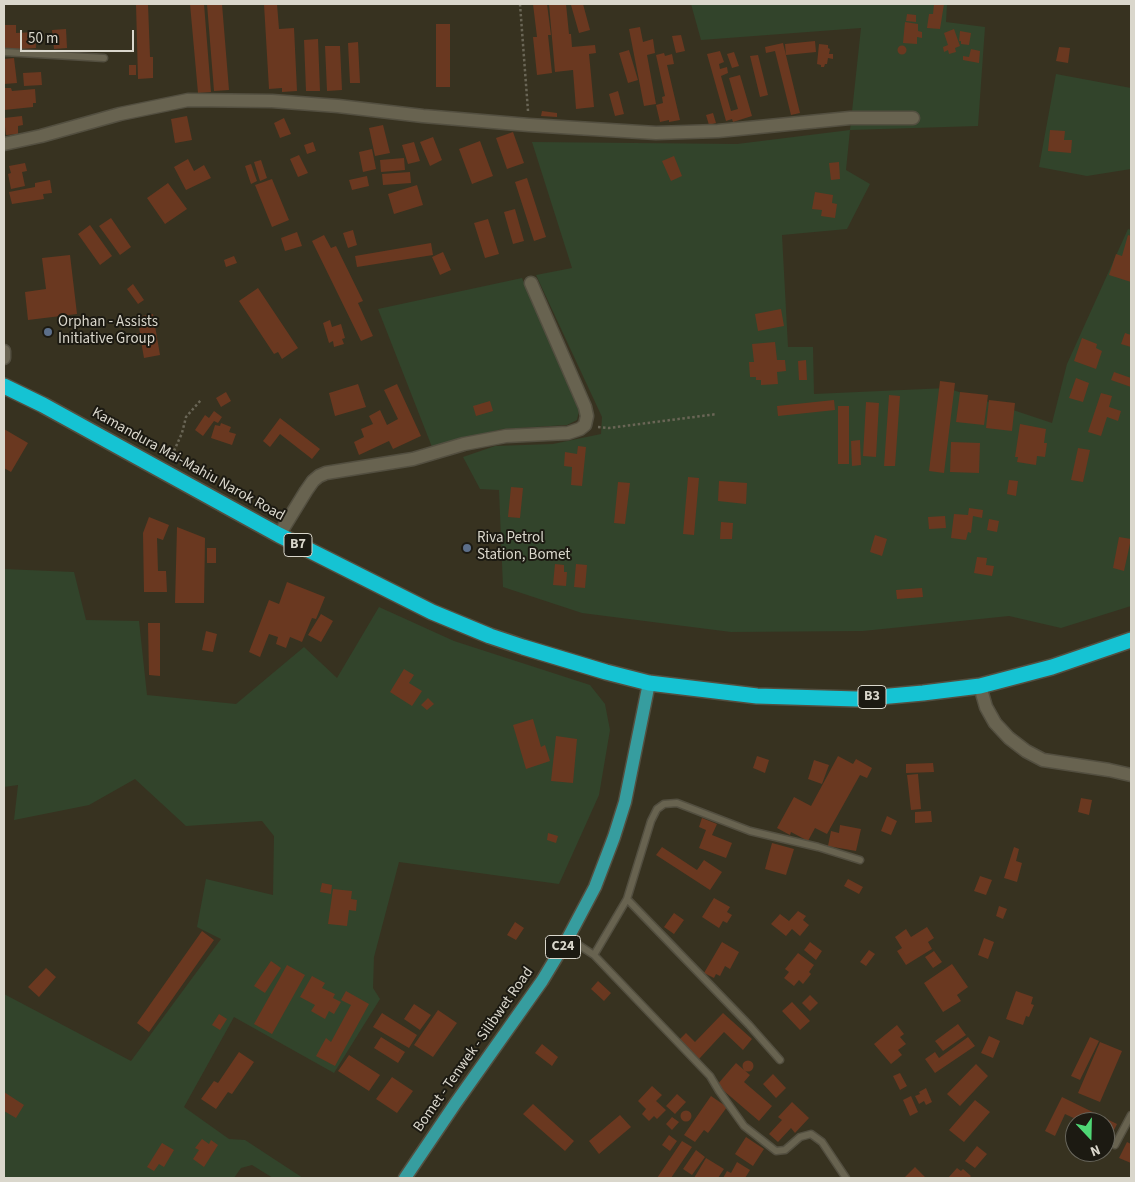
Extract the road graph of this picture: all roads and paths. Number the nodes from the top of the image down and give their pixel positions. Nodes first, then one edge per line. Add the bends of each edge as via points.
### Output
1 (520, 4) edge
2 (4, 52) edge
3 (104, 58) dead end
4 (913, 118) dead end
5 (529, 125) junction
6 (4, 144) edge
7 (531, 283) dead end
8 (4, 351) edge
9 (4, 358) edge
10 (4, 386) edge
11 (201, 400) dead end
12 (717, 414) dead end
13 (584, 425) junction
14 (164, 472) junction
15 (280, 535) junction
16 (1131, 640) edge
17 (606, 672) joint
18 (650, 683) junction
19 (980, 686) junction
20 (1131, 775) edge
21 (860, 860) dead end
22 (627, 899) junction
23 (568, 938) junction
24 (594, 955) junction
25 (780, 1060) dead end
26 (1131, 1115) edge
27 (1115, 1145) dead end
28 (405, 1178) edge
29 (846, 1178) edge

1 - 5 path
2 - 3 lane
4 - 5 street via 850,118 718,131 656,133
5 - 6 street via 272,101 188,100
7 - 13 street via 585,406 587,416
8 - 9 street
10 - 14 highway, Kamandura Mai-Mahiu Narok Road / B7
11 - 14 path via 186,417
12 - 13 path via 609,428
13 - 15 street via 568,433 506,436 413,459 326,473 313,481
14 - 15 highway, Kamandura Mai-Mahiu Narok Road / B7
15 - 17 highway, Kamandura Mai-Mahiu Narok Road / B7 via 432,612 490,636
16 - 19 highway, B3 via 1052,667
17 - 18 highway, B3
18 - 19 highway, B3 via 757,696 857,699
18 - 23 main road, Bomet - Tenwek - Silibwet Road / C24 via 614,838 595,887
19 - 20 street via 995,723 1026,751 1043,760
21 - 22 lane via 750,831 677,803 664,804 657,809 651,821
22 - 24 lane
22 - 25 lane
23 - 24 lane
23 - 28 main road, Bomet - Tenwek - Silibwet Road / C24
24 - 29 lane via 710,1076 744,1126 776,1151 785,1150 800,1137 811,1134 822,1142
26 - 27 lane

